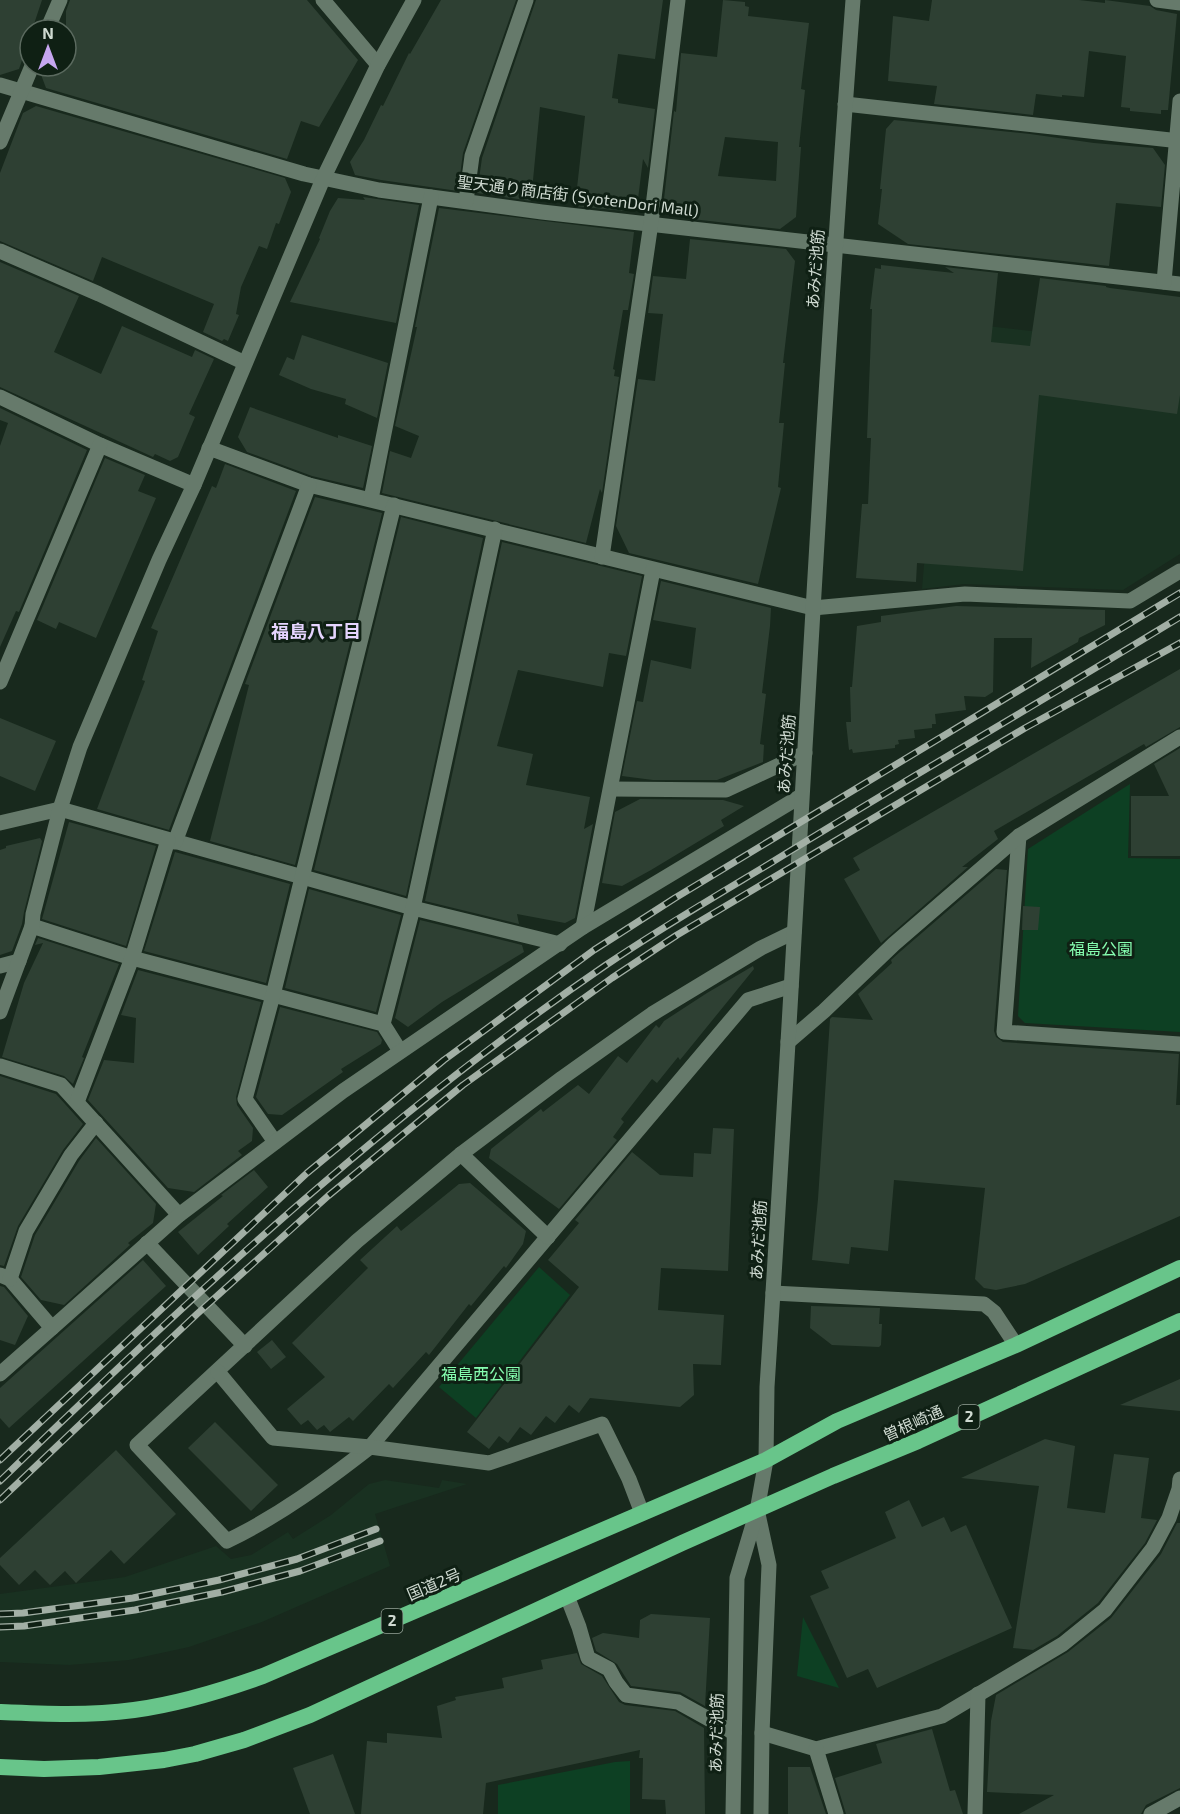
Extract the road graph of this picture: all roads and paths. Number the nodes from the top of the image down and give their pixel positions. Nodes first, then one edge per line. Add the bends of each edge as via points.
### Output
1 (60, 0) edge
2 (323, 0) edge
3 (414, 0) edge
4 (526, 0) edge
5 (678, 0) edge
6 (853, 0) edge
7 (1157, 0) edge
8 (1180, 3) edge
9 (52, 18) edge
10 (378, 65) junction
11 (26, 78) edge
12 (0, 85) edge
13 (20, 92) junction
14 (1180, 101) edge
15 (845, 104) junction
16 (1178, 141) edge
17 (0, 142) edge
18 (323, 179) junction
19 (431, 197) junction
20 (466, 201) junction
21 (651, 223) junction
22 (835, 244) junction
23 (0, 251) edge
24 (1164, 282) junction
25 (1180, 284) edge
26 (245, 363) junction
27 (0, 397) edge
28 (100, 445) junction
29 (209, 448) junction
30 (309, 484) junction
31 (194, 485) junction
32 (371, 499) junction
33 (394, 505) junction
34 (495, 529) junction
35 (602, 557) junction
36 (653, 570) junction
37 (1180, 571) edge
38 (813, 608) junction
39 (0, 682) edge
40 (1180, 737) edge
41 (805, 753) junction
42 (611, 789) junction
43 (801, 796) junction
44 (60, 808) junction
45 (0, 823) edge
46 (1019, 836) junction
47 (171, 841) junction
48 (301, 878) junction
49 (413, 908) junction
50 (32, 926) junction
51 (583, 927) junction
52 (794, 932) junction
53 (560, 944) junction
54 (132, 958) junction
55 (19, 961) junction
56 (0, 966) edge
57 (791, 986) junction
58 (273, 995) junction
59 (0, 1012) edge
60 (383, 1024) junction
61 (788, 1042) junction
62 (1180, 1044) edge
63 (400, 1051) junction
64 (0, 1066) edge
65 (77, 1102) junction
66 (96, 1123) junction
67 (275, 1142) junction
68 (461, 1154) junction
69 (179, 1215) junction
70 (548, 1237) junction
71 (147, 1243) junction
72 (1180, 1268) edge
73 (5, 1277) edge
74 (773, 1293) junction
75 (1180, 1321) edge
76 (52, 1328) junction
77 (1016, 1345) junction
78 (245, 1346) junction
79 (218, 1372) junction
80 (0, 1374) edge
81 (370, 1447) junction
82 (766, 1460) junction
83 (1180, 1485) edge
84 (757, 1511) junction
85 (642, 1513) junction
86 (567, 1596) junction
87 (978, 1694) junction
88 (0, 1712) edge
89 (734, 1733) junction
90 (762, 1733) junction
91 (816, 1749) junction
92 (0, 1767) edge
93 (1180, 1798) edge
94 (733, 1814) edge
95 (761, 1814) edge
96 (836, 1814) edge
97 (975, 1814) edge
98 (1151, 1814) edge

1 - 9 street
2 - 10 street
3 - 10 street
4 - 20 street via 472,156
5 - 21 street
6 - 15 street, あみだ池筋
7 - 8 street
10 - 18 street
11 - 13 street
12 - 13 street, 聖天通り商店街 (SyotenDori Mall)
13 - 17 street
13 - 18 street, 聖天通り商店街 (SyotenDori Mall)
14 - 16 street
15 - 16 street
15 - 22 street, あみだ池筋
16 - 24 street
18 - 19 street, 聖天通り商店街 (SyotenDori Mall)
18 - 26 street
19 - 20 street, 聖天通り商店街 (SyotenDori Mall)
19 - 32 street
20 - 21 street, 聖天通り商店街 (SyotenDori Mall)
21 - 22 street, 聖天通り商店街 (SyotenDori Mall)
21 - 35 street
22 - 24 street, 聖天通り商店街 (SyotenDori Mall)
22 - 38 street, あみだ池筋
23 - 26 street
24 - 25 street, 聖天通り商店街 (SyotenDori Mall)
26 - 29 street
27 - 28 street
28 - 31 street
28 - 39 street
29 - 30 street
29 - 31 street
30 - 32 street
30 - 47 street
31 - 44 street via 80,747
32 - 33 street
33 - 34 street
33 - 48 street
34 - 35 street
34 - 49 street
35 - 36 street
36 - 38 street
36 - 42 street
37 - 38 street via 1130,601 964,594
38 - 41 street, あみだ池筋
40 - 46 street
41 - 42 street via 726,790
41 - 43 street, あみだ池筋
42 - 51 street
43 - 51 street
43 - 52 street, あみだ池筋
44 - 45 street
44 - 47 street
44 - 50 street
46 - 61 street
46 - 62 street via 1004,1032
47 - 48 street
47 - 54 street
48 - 49 street
48 - 58 street
49 - 53 street
49 - 60 street
50 - 54 street
50 - 55 street
51 - 53 street
52 - 57 street, あみだ池筋
52 - 68 street via 652,1014
53 - 63 street
54 - 58 street
54 - 65 street
55 - 56 street
55 - 59 street
57 - 61 street, あみだ池筋
57 - 70 street via 748,1000
58 - 60 street
58 - 67 street via 245,1099
60 - 63 street
61 - 74 street, あみだ池筋
63 - 67 street
64 - 65 street via 62,1085
65 - 66 street
66 - 69 street
66 - 73 street via 71,1155 26,1231
67 - 69 street
68 - 70 street
68 - 78 street via 357,1241
69 - 71 street
70 - 81 street
71 - 76 street
71 - 78 street
72 - 77 highway, 曽根崎通 / 2
73 - 76 street
74 - 77 street via 984,1304
74 - 82 street, あみだ池筋
75 - 84 highway, 曽根崎通 / 2
76 - 80 street
77 - 82 highway, 曽根崎通 / 2 via 837,1421
78 - 79 street
79 - 81 street via 273,1438
79 - 81 street via 137,1445 227,1541 320,1485
81 - 85 street via 489,1463 602,1424
82 - 84 street, あみだ池筋
82 - 85 highway, 国道2号 / 2
83 - 87 street via 1153,1548 1106,1610 1063,1644
84 - 86 highway, 2
84 - 89 street, あみだ池筋 via 737,1578
84 - 90 street, あみだ池筋 via 769,1565
85 - 88 highway, 国道2号 / 2 via 289,1666 212,1694 114,1712
86 - 89 street via 588,1658 609,1669 626,1695 678,1702
86 - 92 highway, 2 via 310,1715 244,1740 195,1754 99,1767
87 - 91 street via 942,1716
87 - 97 street
89 - 94 street, あみだ池筋
90 - 91 street
90 - 95 street, あみだ池筋
91 - 96 street
93 - 98 street

